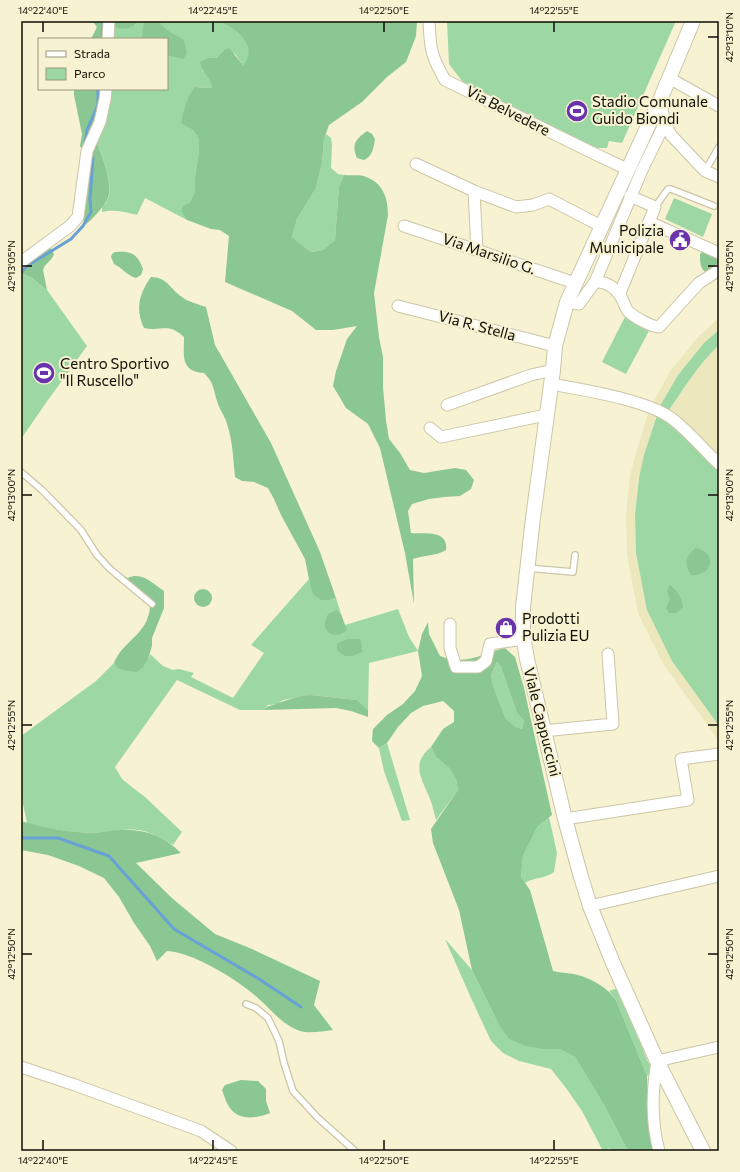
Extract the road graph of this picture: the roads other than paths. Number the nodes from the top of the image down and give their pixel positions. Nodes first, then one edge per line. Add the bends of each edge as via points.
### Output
1 (109, 21) edge
2 (429, 21) edge
3 (693, 21) edge
4 (108, 38) edge
5 (669, 78) junction
6 (106, 90) edge
7 (660, 100) junction
8 (719, 106) edge
9 (665, 123) junction
10 (719, 147) edge
11 (416, 164) dead end
12 (627, 169) junction
13 (705, 171) junction
14 (719, 177) edge
15 (474, 191) junction
16 (630, 196) junction
17 (714, 206) dead end
18 (655, 207) junction
19 (649, 222) junction
20 (404, 226) dead end
21 (601, 226) junction
22 (477, 250) junction
23 (719, 253) edge
24 (21, 262) edge
25 (719, 270) edge
26 (595, 282) junction
27 (575, 283) junction
28 (620, 294) junction
29 (567, 302) junction
30 (398, 306) dead end
31 (555, 346) junction
32 (553, 370) junction
33 (551, 384) junction
34 (447, 405) dead end
35 (546, 415) junction
36 (430, 428) dead end
37 (719, 464) edge
38 (21, 472) edge
39 (575, 555) dead end
40 (527, 568) junction
41 (152, 604) dead end
42 (450, 624) dead end
43 (524, 639) junction
44 (608, 654) dead end
45 (543, 731) junction
46 (719, 754) edge
47 (565, 818) junction
48 (719, 876) edge
49 (590, 906) junction
50 (246, 1004) dead end
51 (719, 1047) edge
52 (657, 1061) junction
53 (21, 1067) edge
54 (231, 1151) edge
55 (355, 1151) edge
56 (659, 1151) edge
57 (703, 1151) edge

1 - 4 street
2 - 12 street, Via Belvedere via 430,45 435,62 445,80
3 - 5 street, Viale Cappuccini
5 - 7 street, Viale Cappuccini
5 - 8 street
6 - 24 street via 100,122 87,151 78,217 70,226
7 - 9 street
7 - 12 street, Viale Cappuccini
9 - 13 street via 671,135
9 - 16 street
10 - 13 lane
11 - 15 street
12 - 21 street, Viale Cappuccini
13 - 14 street
15 - 21 street via 516,207 533,205 549,199
15 - 22 street
16 - 18 street
16 - 26 street
17 - 18 lane via 668,189
18 - 19 street
19 - 23 street
19 - 28 street
20 - 22 street, Via Marsilio G.
21 - 27 street, Viale Cappuccini
22 - 27 street, Via Marsilio G.
25 - 28 street via 699,283 659,327 654,327 628,312
26 - 28 street via 614,288
26 - 29 street via 579,304
27 - 29 street, Viale Cappuccini
29 - 31 street, Viale Cappuccini
30 - 31 street, Via R. Stella
31 - 32 street, Viale Cappuccini
32 - 33 street, Viale Cappuccini
32 - 34 street via 531,375
33 - 35 street, Viale Cappuccini
33 - 37 street via 623,399 654,409 674,420
35 - 36 street via 441,438
35 - 40 street, Viale Cappuccini
38 - 41 lane via 81,530 97,555 110,569
39 - 40 lane via 573,572
40 - 43 street, Viale Cappuccini via 523,607
42 - 43 street via 450,648 456,667 478,667 486,661 490,644
43 - 45 street, Viale Cappuccini
44 - 45 street via 613,724
45 - 47 street, Viale Cappuccini
46 - 47 street via 681,759 688,800
47 - 49 street, Viale Cappuccini
48 - 49 street
49 - 52 street, Viale Cappuccini
50 - 55 lane via 268,1018 279,1041 293,1091 318,1118
51 - 52 street
52 - 56 street via 652,1109
52 - 57 street, Viale Cappuccini
53 - 54 street via 201,1130

